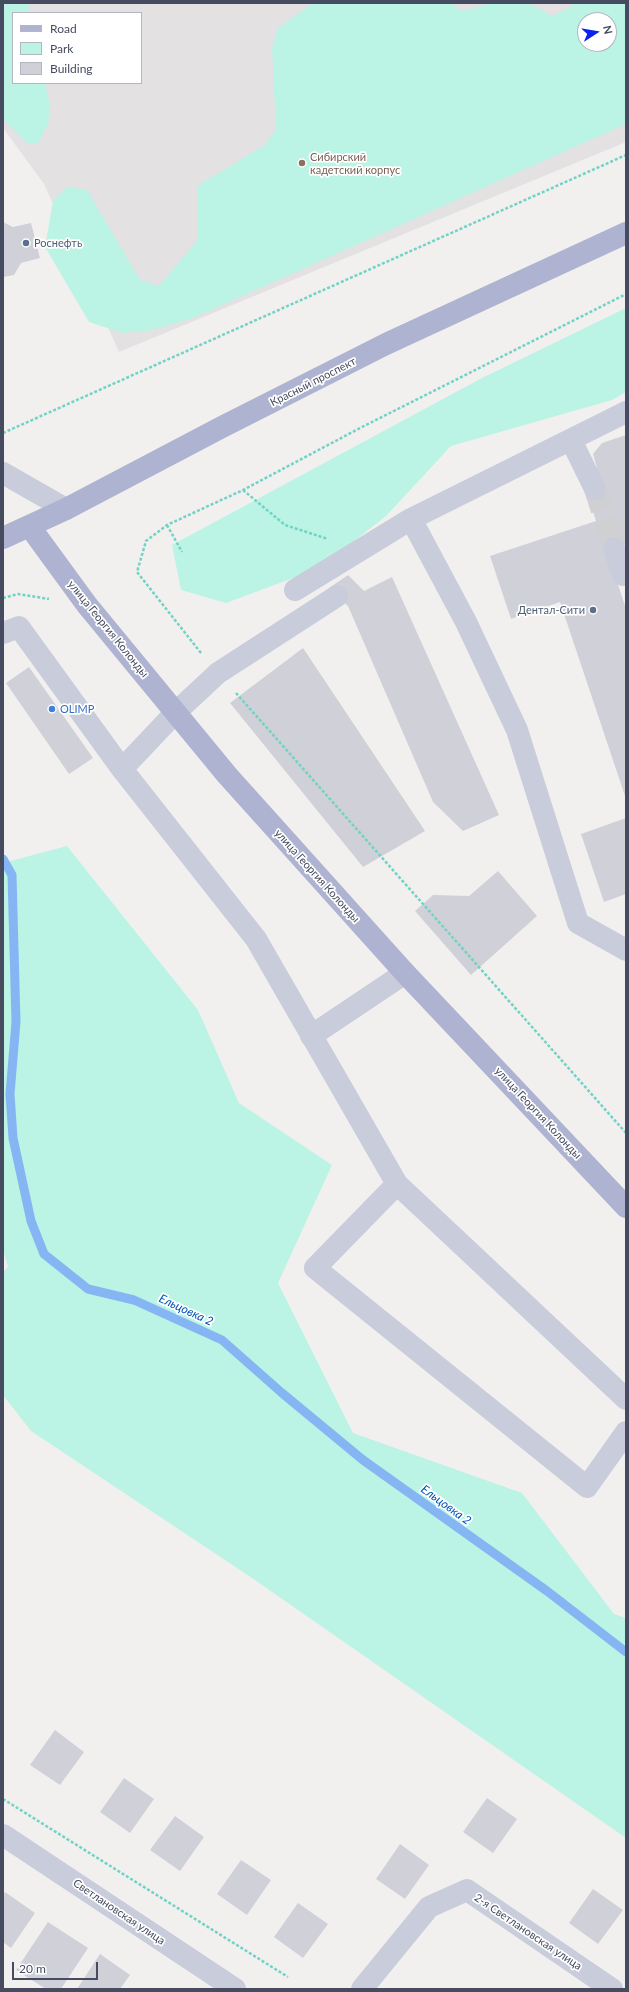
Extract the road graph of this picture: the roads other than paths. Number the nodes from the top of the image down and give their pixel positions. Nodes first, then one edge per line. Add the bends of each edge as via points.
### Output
1 (626, 233) edge
2 (626, 412) edge
3 (571, 440) junction
4 (3, 473) edge
5 (592, 476) tunnel mouth
6 (66, 509) junction
7 (411, 519) junction
8 (30, 527) junction
9 (3, 538) edge
10 (614, 548) tunnel mouth
11 (623, 575) dead end
12 (336, 581) junction
13 (295, 590) dead end
14 (3, 633) edge
15 (175, 713) junction
16 (122, 769) junction
17 (626, 950) edge
18 (405, 973) junction
19 (312, 1036) junction
20 (397, 1184) junction
21 (626, 1207) edge
22 (626, 1399) edge
23 (626, 1432) edge
24 (3, 1835) edge
25 (235, 1989) edge
26 (362, 1989) edge
27 (612, 1989) edge

1 - 6 main road, Красный проспект via 386,344
2 - 3 street
3 - 5 street
3 - 7 street
4 - 6 street
6 - 8 main road, Красный проспект
7 - 12 street via 362,550
7 - 17 street via 466,622 517,730 578,923
8 - 9 main road, Красный проспект
8 - 15 main road, улица Георгия Колонды via 87,605
10 - 11 street
12 - 13 street
12 - 15 street via 218,673
14 - 16 street via 19,627
15 - 16 street
15 - 18 main road, улица Георгия Колонды via 227,775
16 - 19 street via 256,939
18 - 19 street
18 - 21 main road, улица Георгия Колонды
19 - 20 street
20 - 22 street
20 - 23 street via 315,1268 587,1487
24 - 25 street, Светлановская улица
26 - 27 street, 2-я Светлановская улица via 429,1907 467,1890

